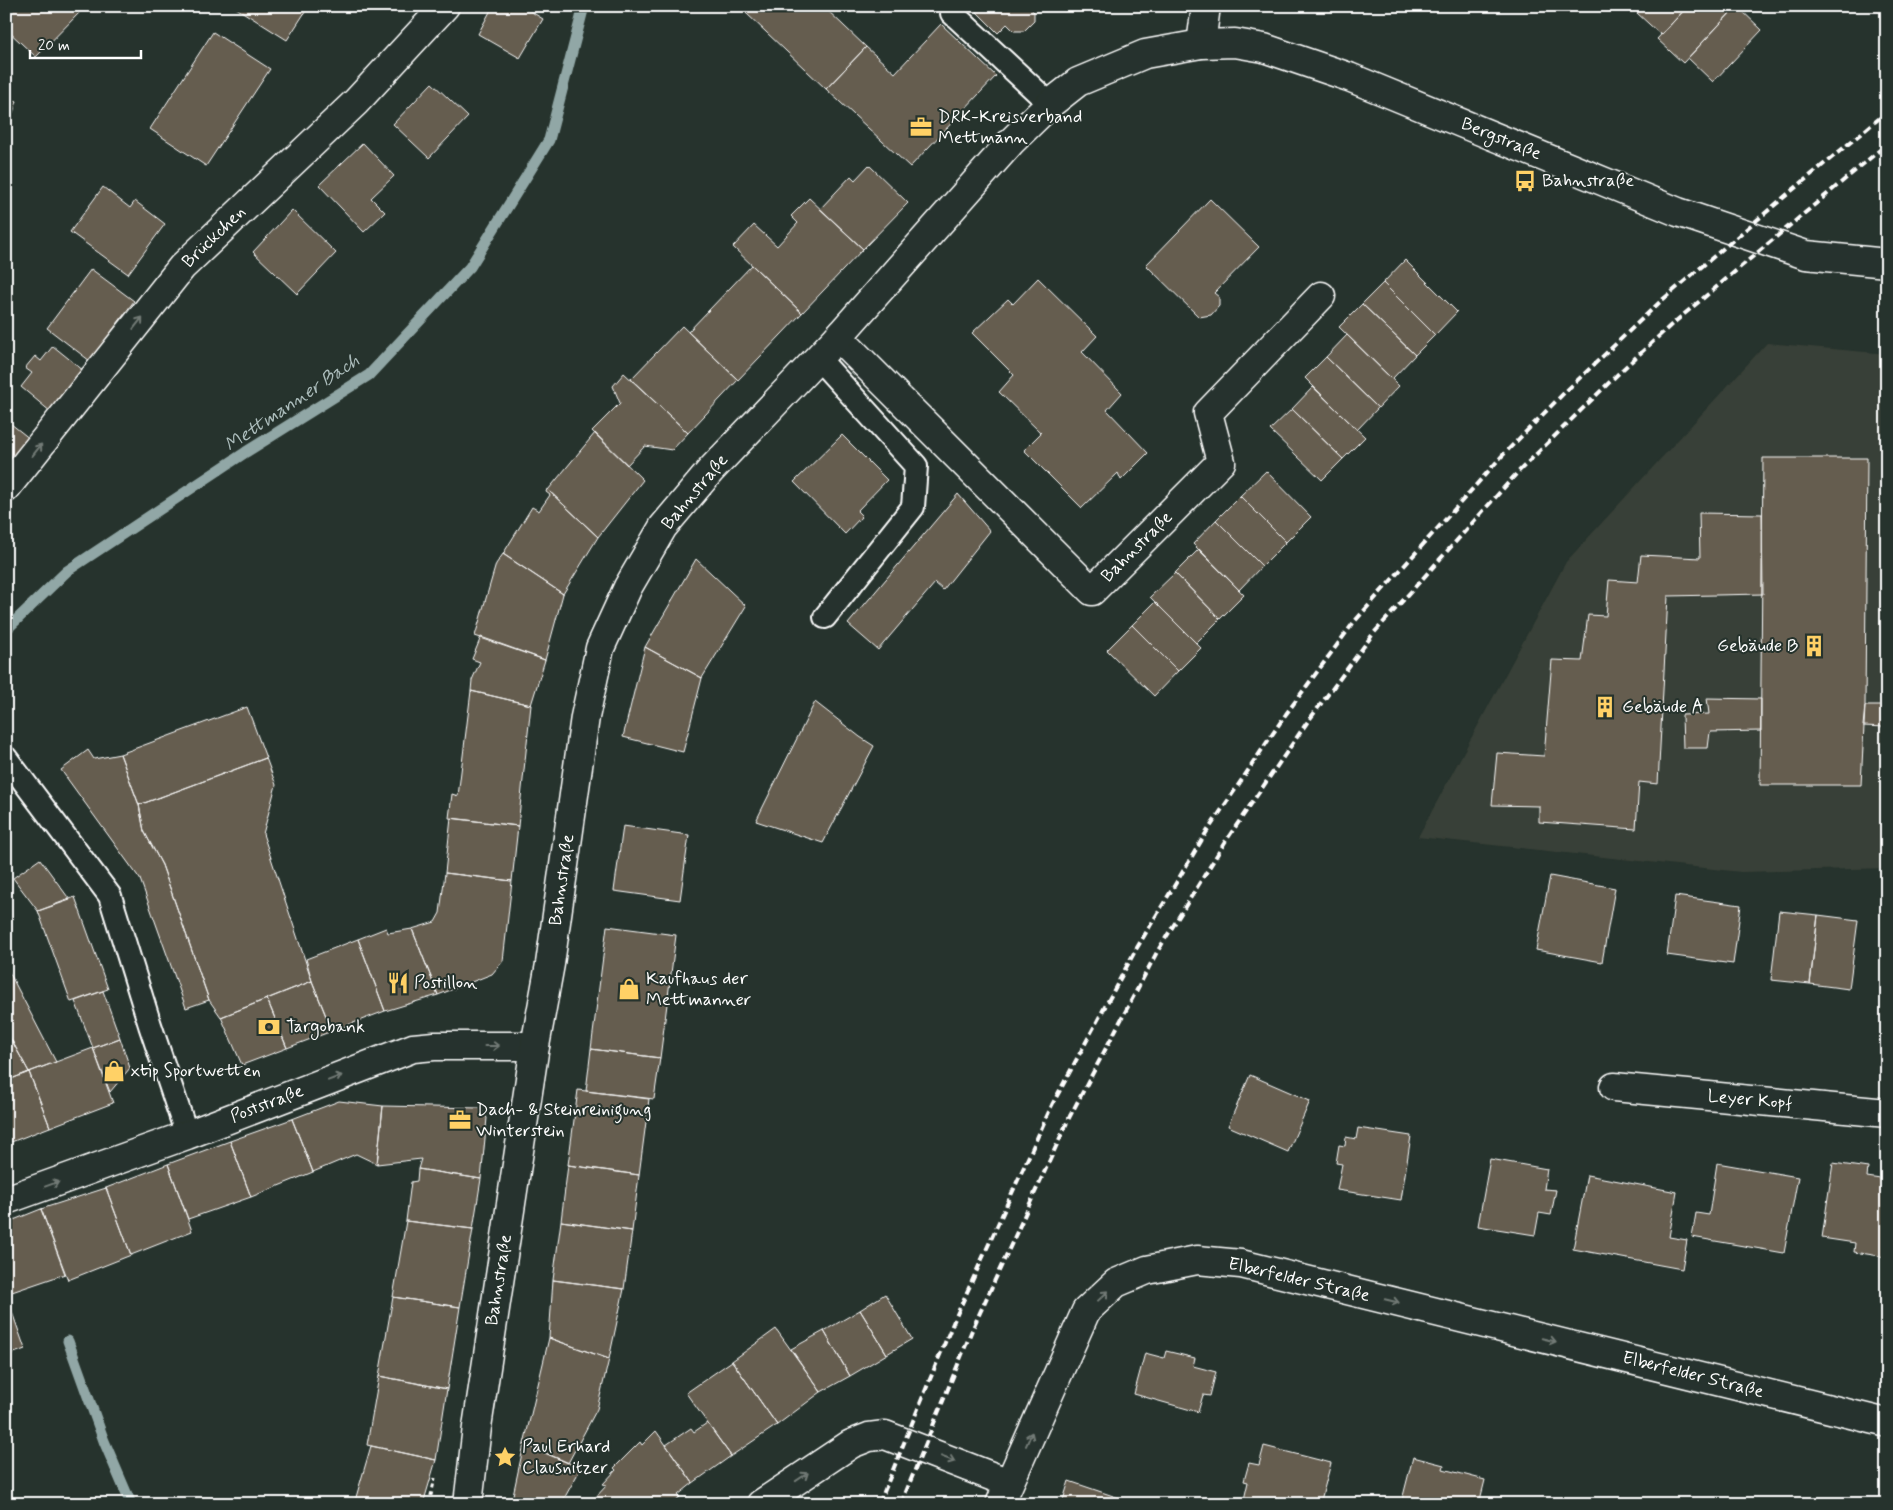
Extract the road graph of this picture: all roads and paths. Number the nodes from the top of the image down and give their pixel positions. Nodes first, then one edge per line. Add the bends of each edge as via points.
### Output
1 (445, 6) edge
2 (1206, 6) edge
3 (952, 12) dead end
4 (1201, 44) junction
5 (1050, 104) junction
6 (1887, 262) edge
7 (1320, 296) dead end
8 (838, 337) junction
9 (818, 358) junction
10 (6, 488) edge
11 (825, 617) dead end
12 (6, 758) edge
13 (535, 1046) junction
14 (1614, 1087) dead end
15 (1887, 1113) edge
16 (187, 1135) junction
17 (6, 1200) edge
18 (1887, 1423) edge
19 (1004, 1493) edge
20 (468, 1504) edge
21 (761, 1504) edge

10 -> 1 street, Brückchen via 182,267 356,102
2 - 4 street
3 - 5 lane
4 - 5 street, Bahnstraße via 1145,54 1078,82
4 - 6 street, Bergstraße via 1235,43 1264,48 1349,77 1678,212 1806,255
5 - 8 street, Bahnstraße
7 - 8 street, Bahnstraße via 1208,413 1222,462 1092,591
8 - 9 street, Bahnstraße
9 - 11 lane via 916,466 912,507
9 - 13 street, Bahnstraße via 711,470 663,528 628,587 600,648 585,717
12 - 16 lane via 110,896
16 -> 13 street, Poststraße via 413,1048
13 - 20 street, Bahnstraße
14 - 15 street, Leyer Kopf
17 -> 16 street, Poststraße
19 -> 18 street, Elberfelder Straße via 1086,1312 1116,1283 1146,1270 1197,1260 1241,1264
21 -> 19 street, Elberfelder Straße via 851,1444 885,1434

